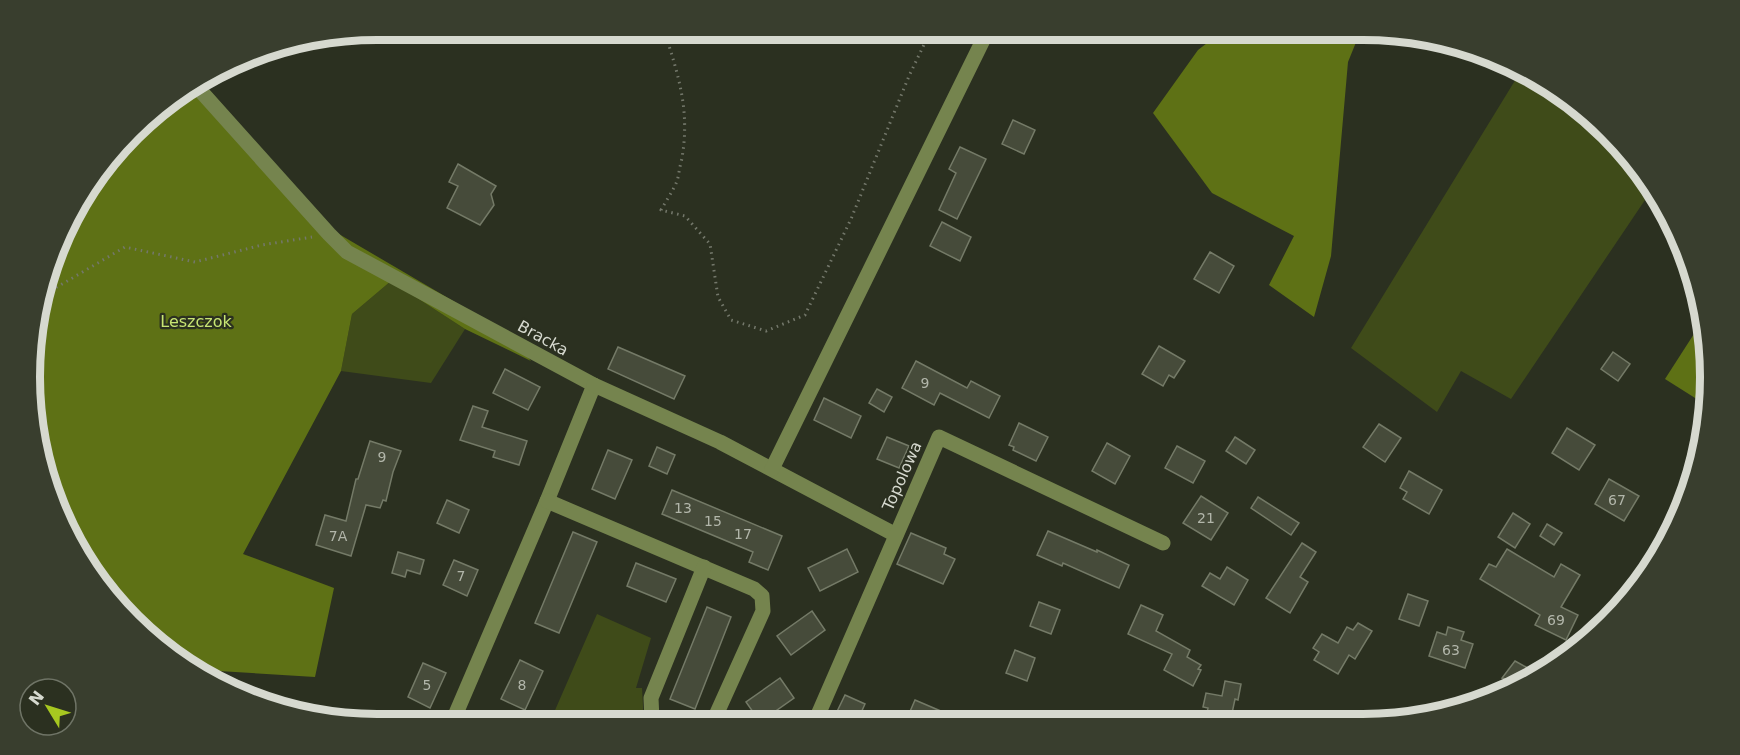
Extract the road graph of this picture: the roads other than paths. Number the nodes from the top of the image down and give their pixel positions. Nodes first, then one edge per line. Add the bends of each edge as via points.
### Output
1 (983, 40) edge
2 (201, 91) edge
3 (594, 385) junction
4 (772, 469) junction
5 (547, 501) junction
6 (896, 535) junction
7 (1162, 543) dead end
8 (704, 567) junction
9 (456, 714) edge
10 (652, 714) edge
11 (716, 714) edge
12 (818, 714) edge

1 - 4 street
2 - 3 street, Bracka via 347,252
3 - 4 street, Bracka
3 - 5 street
4 - 6 street, Bracka
5 - 8 street
5 - 9 street
6 - 7 street, Topolowa via 939,437
6 - 12 street, Topolowa
8 - 10 street via 651,698
8 - 11 street via 762,596 763,611

